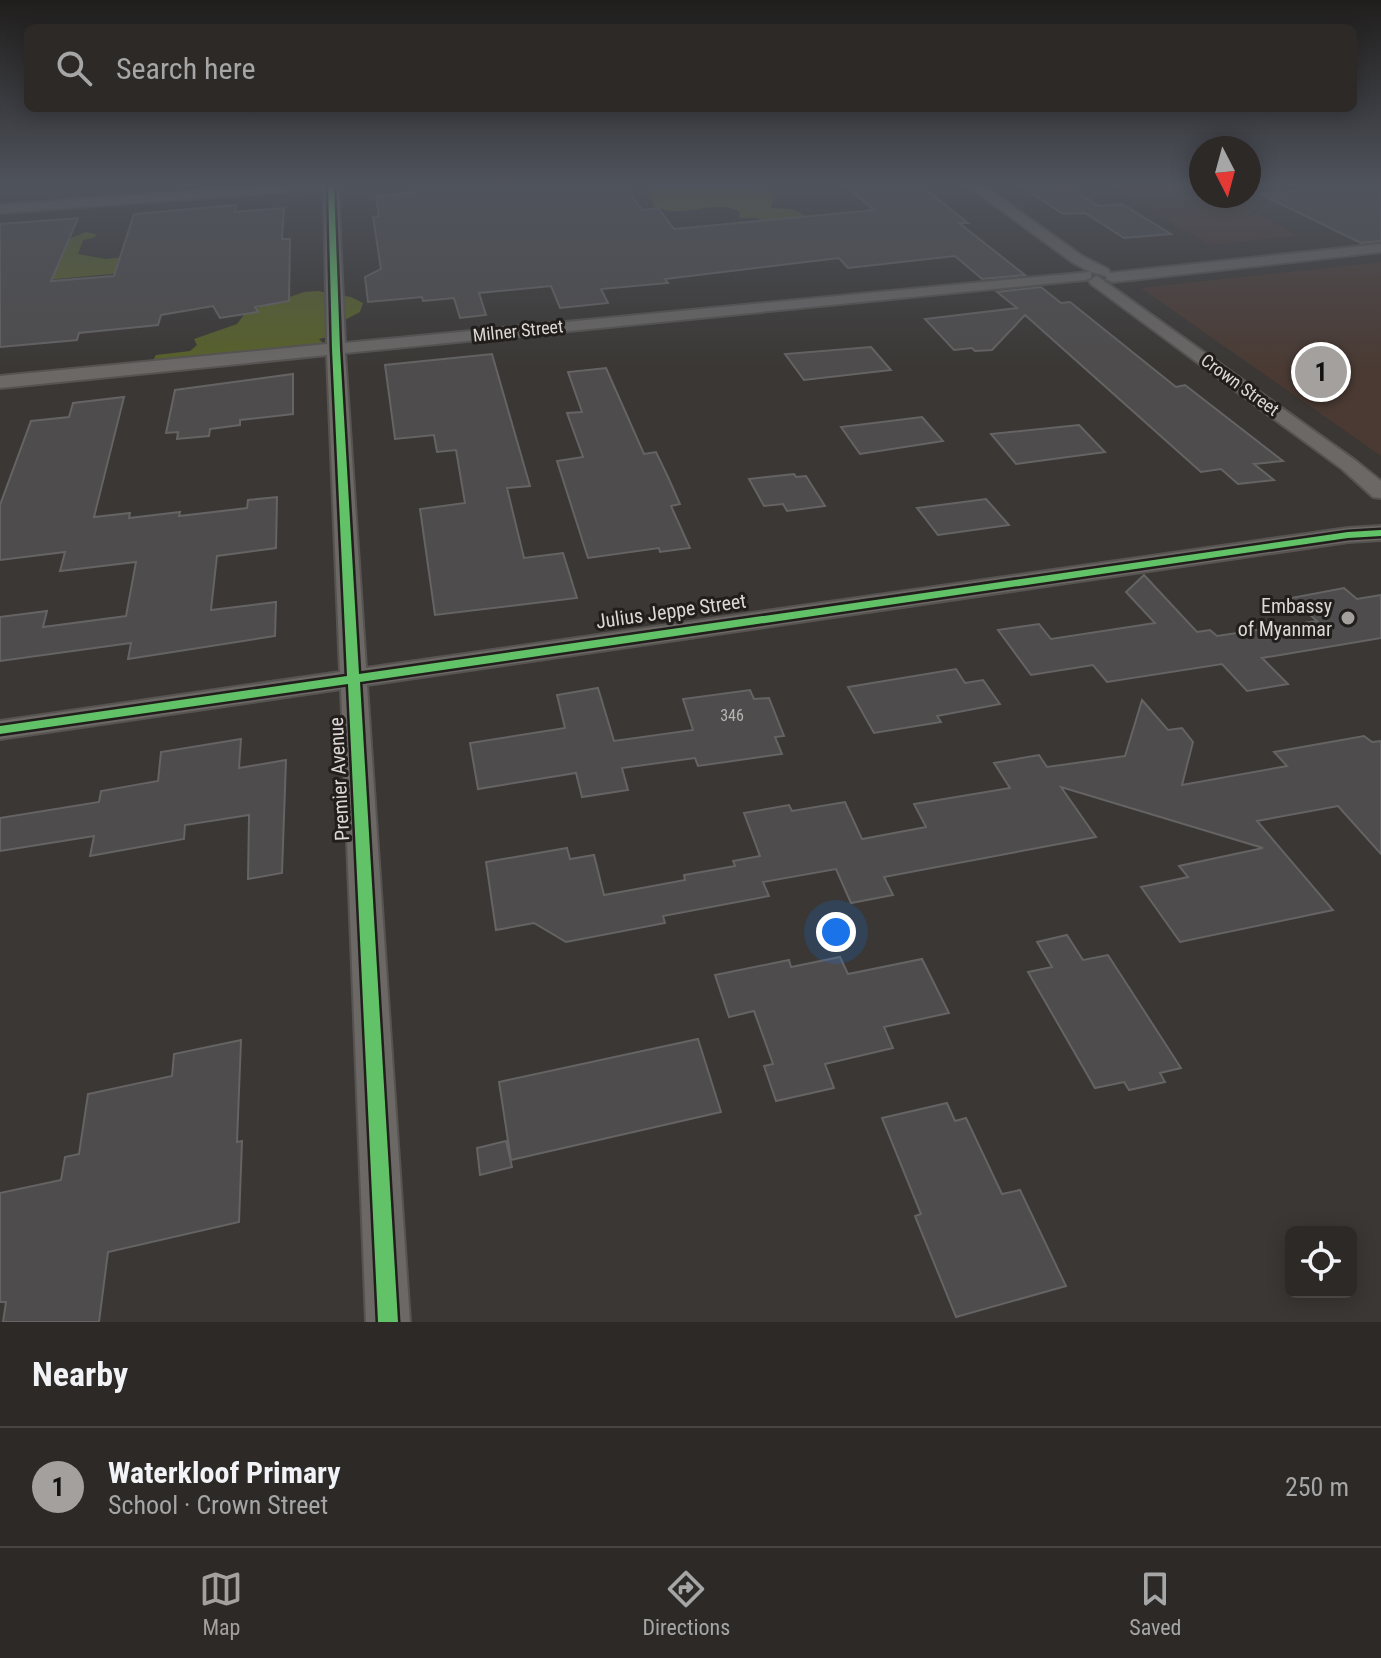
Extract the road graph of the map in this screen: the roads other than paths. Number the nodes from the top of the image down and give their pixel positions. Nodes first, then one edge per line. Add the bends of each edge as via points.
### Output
1 (332, 247) edge
2 (1060, 247) edge
3 (1381, 248) edge
4 (1099, 276) junction
5 (336, 349) junction
6 (0, 382) edge
7 (1365, 467) edge
8 (1381, 492) edge
9 (1381, 525) edge
10 (1381, 533) edge
11 (1348, 535) junction
12 (353, 677) junction
13 (0, 730) edge
14 (388, 1322) edge

1 - 5 street, Premier Avenue
2 - 4 street, Crown Street
3 - 4 street, Milner Street
4 - 5 street, Milner Street
4 - 7 street, Crown Street
5 - 6 street, Milner Street
5 - 12 street, Premier Avenue
7 - 8 street, Crown Street
9 - 11 street, Julius Jeppe Street
10 - 11 street, Julius Jeppe Street
11 - 12 street, Julius Jeppe Street
12 - 13 street, Julius Jeppe Street
12 - 14 street, Premier Avenue

